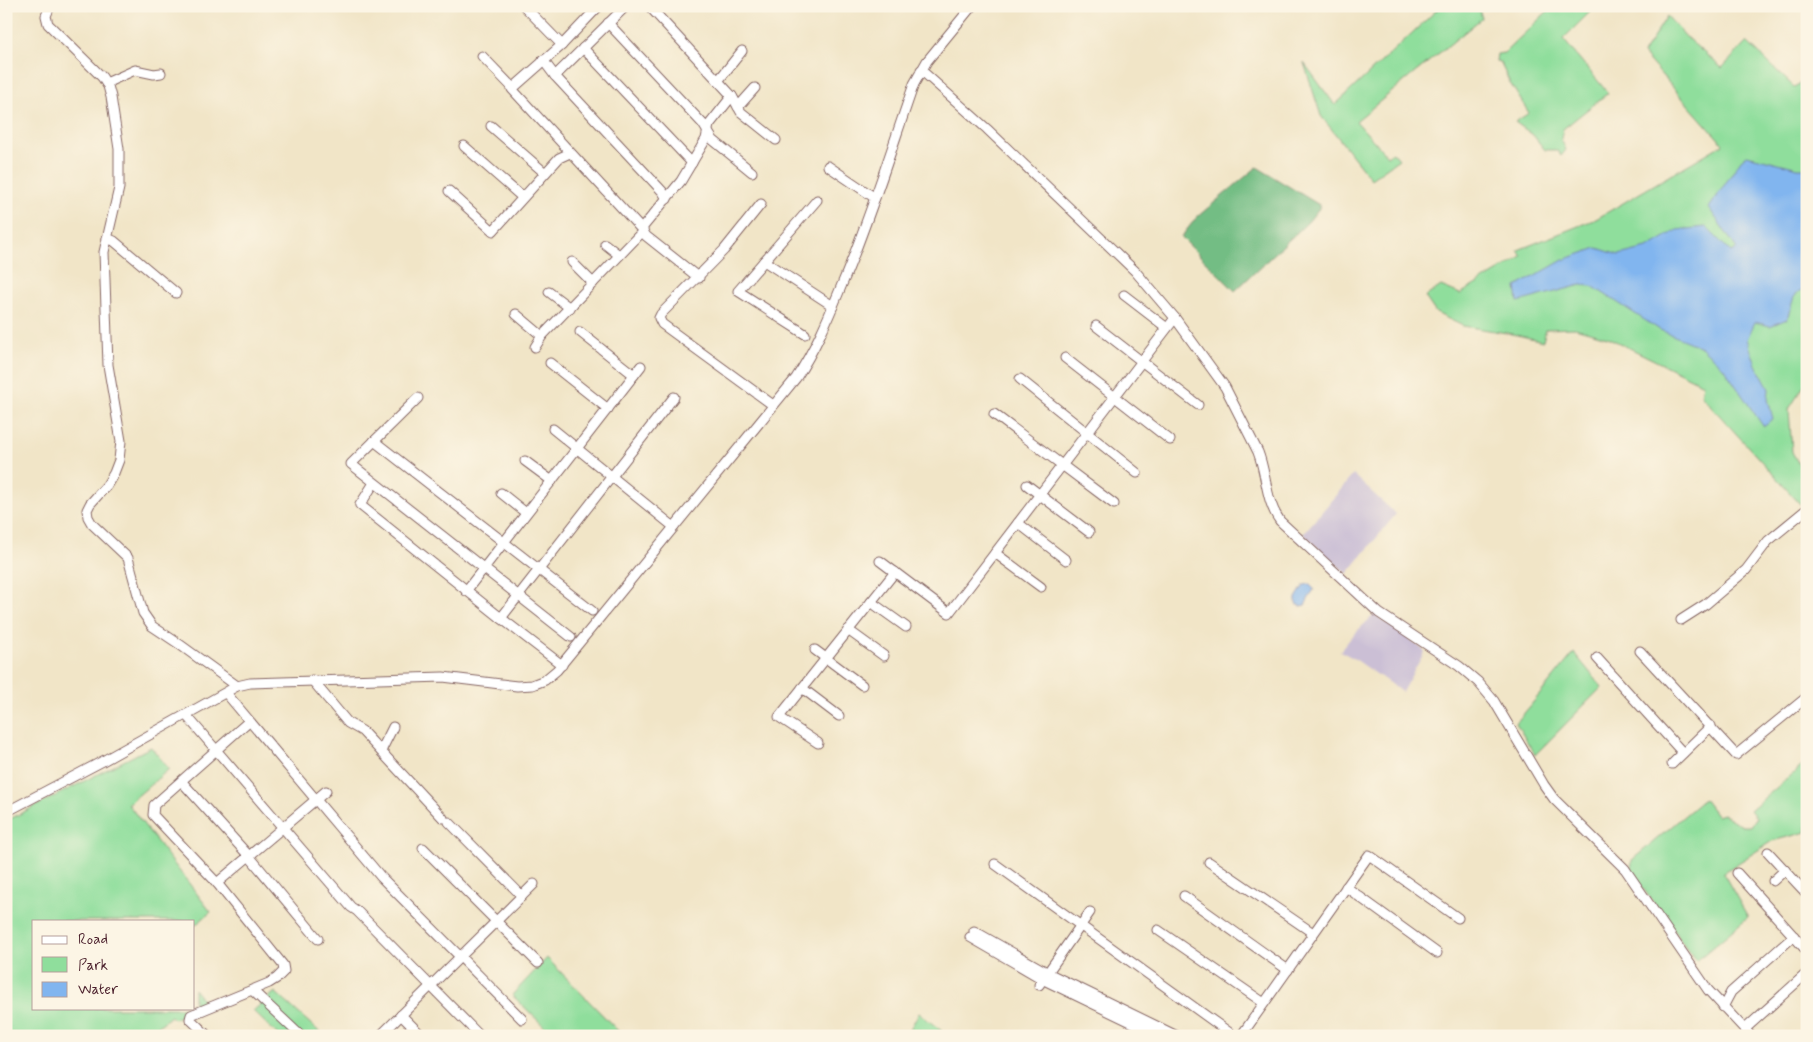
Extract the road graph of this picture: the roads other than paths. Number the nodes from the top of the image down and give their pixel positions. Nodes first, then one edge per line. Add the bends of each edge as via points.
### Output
1 (50, 6) edge
2 (524, 6) edge
3 (626, 6) edge
4 (649, 6) edge
5 (972, 6) edge
6 (596, 8) edge
7 (608, 23) junction
8 (562, 45) junction
9 (583, 48) junction
10 (742, 51) dead end
11 (482, 56) dead end
12 (543, 60) junction
13 (921, 70) junction
14 (161, 73) dead end
15 (555, 76) junction
16 (718, 81) junction
17 (106, 83) junction
18 (513, 88) junction
19 (755, 88) dead end
20 (732, 96) junction
21 (738, 107) junction
22 (492, 126) dead end
23 (708, 132) junction
24 (776, 140) dead end
25 (464, 146) dead end
26 (570, 153) junction
27 (692, 163) junction
28 (828, 166) dead end
29 (752, 172) dead end
30 (545, 173) junction
31 (449, 191) dead end
32 (522, 197) junction
33 (875, 198) junction
34 (667, 199) junction
35 (817, 200) dead end
36 (761, 204) dead end
37 (643, 231) junction
38 (107, 238) junction
39 (605, 244) dead end
40 (618, 255) junction
41 (572, 262) dead end
42 (764, 262) junction
43 (699, 278) junction
44 (593, 283) junction
45 (549, 292) dead end
46 (176, 293) dead end
47 (1124, 295) dead end
48 (834, 306) junction
49 (570, 308) junction
50 (516, 314) dead end
51 (1175, 318) junction
52 (1096, 326) dead end
53 (1167, 328) junction
54 (580, 332) dead end
55 (805, 334) dead end
56 (542, 336) junction
57 (535, 347) dead end
58 (1065, 358) dead end
59 (1141, 362) junction
60 (550, 363) dead end
61 (641, 366) dead end
62 (634, 375) junction
63 (1020, 379) dead end
64 (674, 397) dead end
65 (1115, 397) junction
66 (418, 398) dead end
67 (774, 405) junction
68 (1198, 405) dead end
69 (608, 409) junction
70 (994, 414) dead end
71 (553, 429) dead end
72 (1087, 433) junction
73 (1170, 440) dead end
74 (374, 441) junction
75 (577, 448) junction
76 (525, 461) dead end
77 (1062, 465) junction
78 (1137, 472) dead end
79 (612, 476) junction
80 (552, 481) junction
81 (374, 483) junction
82 (1027, 485) dead end
83 (501, 493) dead end
84 (1040, 495) junction
85 (1114, 504) dead end
86 (1807, 510) edge
87 (526, 513) junction
88 (1018, 523) junction
89 (674, 527) junction
90 (1089, 532) dead end
91 (504, 542) junction
92 (995, 553) junction
93 (1066, 560) dead end
94 (880, 561) dead end
95 (483, 569) junction
96 (539, 569) junction
97 (895, 572) junction
98 (1041, 587) dead end
99 (466, 590) junction
100 (518, 596) junction
101 (871, 602) junction
102 (592, 610) dead end
103 (501, 618) junction
104 (1681, 620) dead end
105 (906, 627) dead end
106 (848, 630) junction
107 (570, 637) dead end
108 (814, 650) dead end
109 (1640, 651) dead end
110 (884, 656) dead end
111 (826, 658) junction
112 (1597, 658) dead end
113 (562, 665) junction
114 (312, 680) junction
115 (862, 685) dead end
116 (236, 686) junction
117 (802, 688) junction
118 (226, 693) junction
119 (1807, 697) edge
120 (186, 715) junction
121 (839, 716) dead end
122 (249, 721) junction
123 (1711, 726) junction
124 (393, 728) dead end
125 (818, 743) dead end
126 (216, 751) junction
127 (381, 751) junction
128 (1683, 753) junction
129 (1672, 764) dead end
130 (182, 782) junction
131 (326, 791) dead end
132 (316, 799) junction
133 (6, 812) edge
134 (283, 827) junction
135 (423, 848) dead end
136 (1768, 852) dead end
137 (249, 856) junction
138 (1209, 862) dead end
139 (994, 864) dead end
140 (1785, 870) junction
141 (1737, 874) dead end
142 (1772, 881) dead end
143 (217, 883) junction
144 (534, 884) dead end
145 (1346, 888) junction
146 (1807, 894) edge
147 (522, 896) junction
148 (1184, 896) dead end
149 (1090, 912) dead end
150 (1458, 918) dead end
151 (496, 922) junction
152 (1081, 926) junction
153 (1158, 930) dead end
154 (1314, 933) junction
155 (972, 934) dead end
156 (1794, 936) junction
157 (318, 939) dead end
158 (1807, 951) edge
159 (1436, 953) dead end
160 (460, 957) junction
161 (538, 964) dead end
162 (1288, 970) junction
163 (1807, 974) edge
164 (1043, 979) junction
165 (431, 986) junction
166 (252, 990) junction
167 (1264, 1003) junction
168 (1723, 1007) junction
169 (401, 1015) junction
170 (522, 1020) dead end
171 (1748, 1032) edge
172 (208, 1036) edge
173 (301, 1036) edge
174 (380, 1036) edge
175 (422, 1036) edge
176 (480, 1036) edge
177 (1160, 1036) edge
178 (1177, 1036) edge
179 (1234, 1036) edge
180 (1241, 1036) edge

1 - 17 street via 46,16 48,24
2 - 8 street
3 - 7 street
4 - 16 street
5 - 13 street
6 - 8 street
7 - 9 street
7 - 23 street
8 - 12 street
9 - 15 street
9 - 27 street
10 - 16 street
11 - 18 street
12 - 15 street
12 - 18 street
13 - 33 street
13 - 51 street via 1135,271
14 - 17 street via 135,70
15 - 34 street
16 - 20 street
17 - 38 street via 119,149 119,188
18 - 26 street
19 - 21 street
20 - 21 street
20 - 23 street
21 - 24 street
22 - 30 street
23 - 27 street
23 - 29 street via 713,140
25 - 32 street
26 - 30 street via 559,158
26 - 37 street
27 - 34 street
28 - 33 street
30 - 32 street
31 - 32 street via 493,231
33 - 48 street
34 - 37 street via 646,222
35 - 42 street
36 - 43 street
37 - 40 street
37 - 43 street
38 - 46 street
38 - 116 street via 104,252 108,365 121,441 114,473 90,504 88,517 128,558 143,612 152,626
39 - 40 street
40 - 44 street
41 - 44 street
42 - 48 street
42 - 55 street via 738,291
43 - 67 street via 661,314 660,322
44 - 49 street
45 - 49 street
47 - 53 street
48 - 67 street via 810,357
49 - 56 street
50 - 56 street
51 - 53 street
51 - 168 street via 1230,397 1258,452 1269,501 1280,520 1379,613 1478,682 1494,701 1554,799 1625,869
52 - 59 street
53 - 59 street
54 - 62 street
56 - 57 street
58 - 65 street
59 - 65 street
59 - 68 street
60 - 69 street
61 - 62 street
62 - 69 street
63 - 72 street
64 - 79 street
65 - 72 street
65 - 73 street
66 - 74 street
67 - 89 street
69 - 75 street
70 - 77 street
71 - 75 street
72 - 77 street
72 - 78 street
74 - 81 street via 351,464
74 - 91 street
75 - 79 street
75 - 80 street
76 - 80 street
77 - 84 street
77 - 85 street
79 - 89 street
79 - 96 street
80 - 87 street
81 - 95 street
81 - 99 street via 360,505
82 - 84 street
83 - 87 street
84 - 88 street
84 - 90 street
86 - 104 street via 1768,541 1746,570 1706,604
87 - 91 street
88 - 92 street
88 - 93 street
89 - 113 street
91 - 95 street
91 - 96 street
92 - 97 street via 949,613
92 - 98 street
94 - 97 street
95 - 99 street
95 - 100 street
96 - 100 street
96 - 102 street
97 - 101 street
99 - 103 street
100 - 103 street
100 - 107 street
101 - 105 street
101 - 106 street
103 - 113 street
106 - 110 street
106 - 111 street
108 - 111 street
109 - 123 street
111 - 115 street
111 - 117 street
112 - 128 street
113 - 114 street via 545,680 517,686 442,677
114 - 116 street
114 - 127 street via 348,723 362,731
116 - 118 street
117 - 121 street
117 - 125 street via 779,717
118 - 120 street
118 - 122 street
119 - 123 street via 1736,755
120 - 126 street
120 - 133 street
122 - 126 street
122 - 132 street
123 - 128 street
124 - 127 street
126 - 130 street
126 - 134 street
127 - 147 street
128 - 129 street
130 - 137 street
130 - 143 street via 154,805 153,814
131 - 132 street
132 - 134 street
132 - 160 street via 382,877
134 - 137 street
134 - 165 street via 351,907
135 - 151 street
136 - 140 street
137 - 143 street
137 - 157 street
138 - 154 street
139 - 152 street
140 - 142 street
140 - 146 street
141 - 156 street
143 - 166 street via 283,965 284,971 277,978
144 - 147 street
145 - 150 street via 1369,855
145 - 154 street
145 - 159 street
147 - 151 street
148 - 162 street
149 - 152 street
151 - 160 street
151 - 161 street
152 - 164 street
152 - 179 street
153 - 167 street
154 - 162 street
155 - 164 street
156 - 158 street
156 - 168 street via 1731,992
160 - 165 street
160 - 170 street
162 - 167 street
163 - 171 street
164 - 177 street
164 - 178 street
165 - 169 street
165 - 176 street
166 - 172 street via 191,1015 193,1023
166 - 173 street
167 - 180 street
168 - 171 street
169 - 174 street
169 - 175 street

